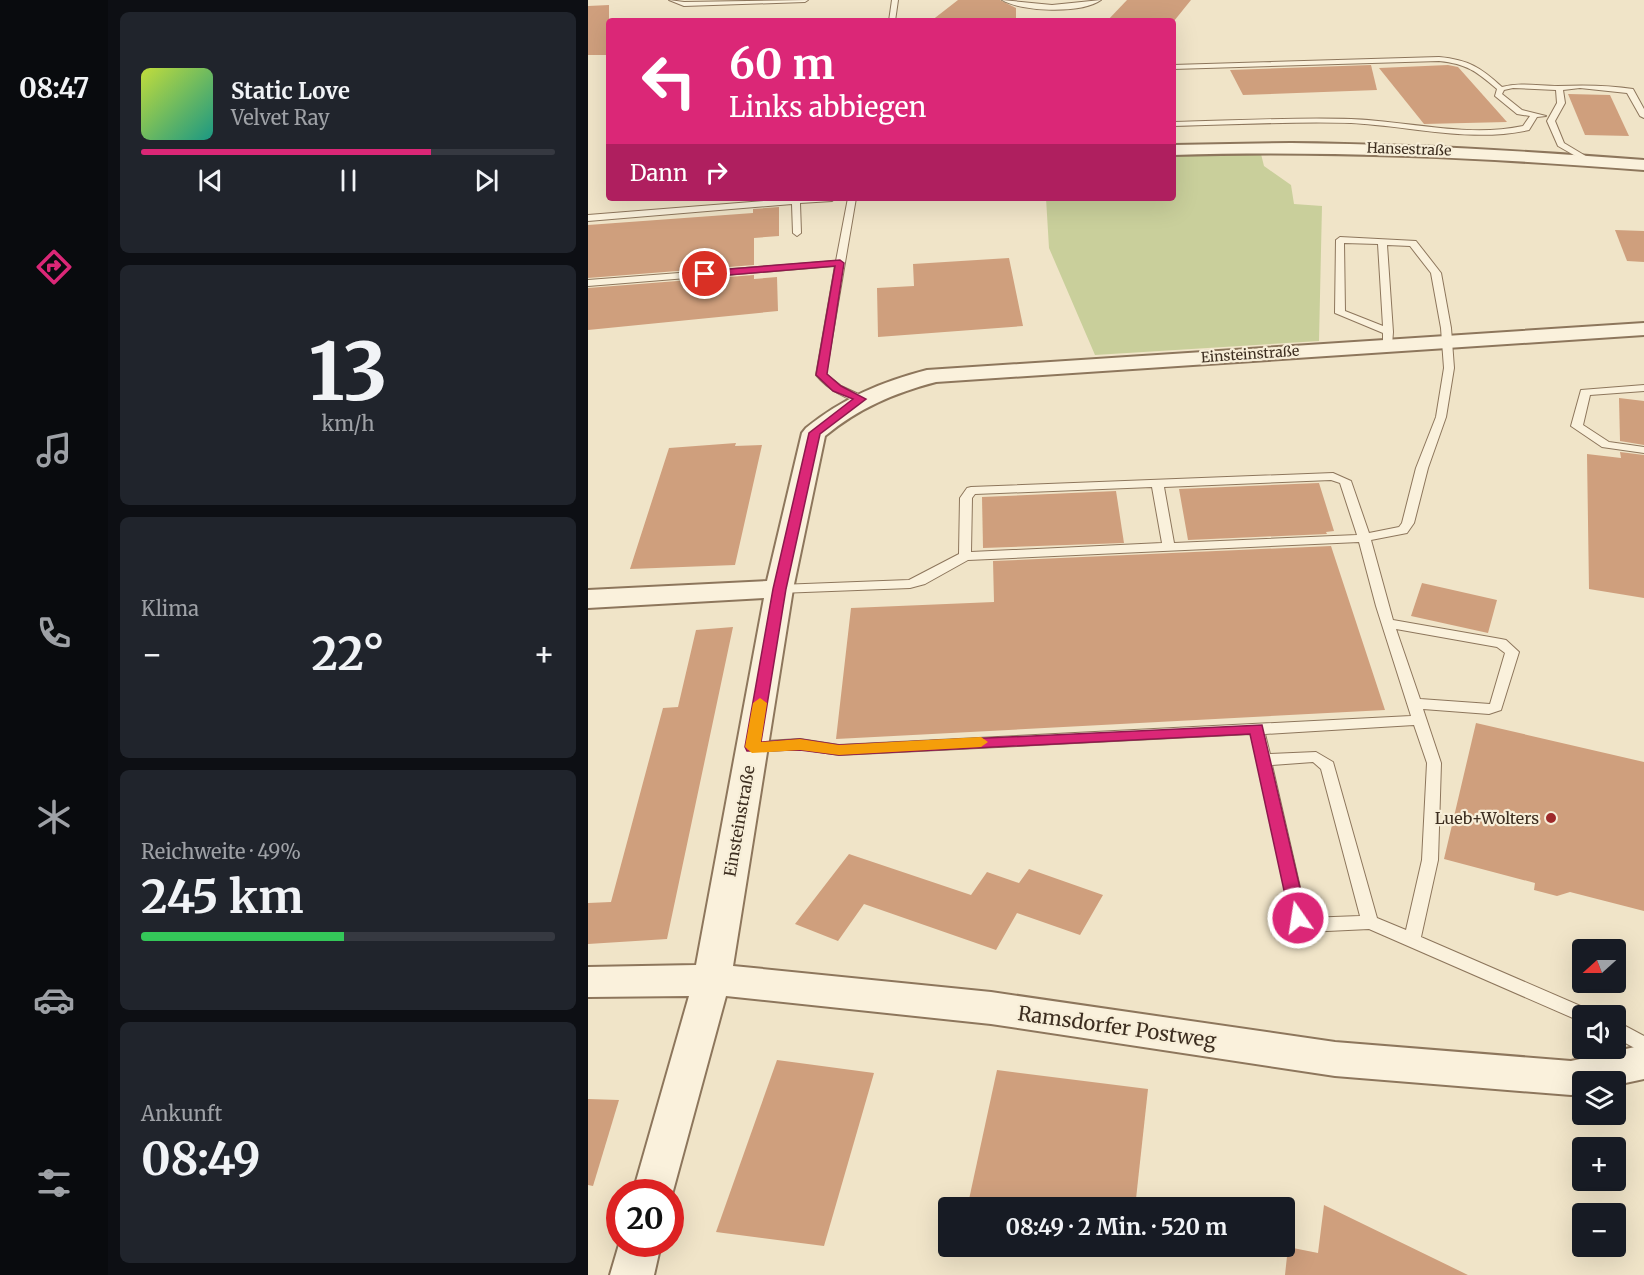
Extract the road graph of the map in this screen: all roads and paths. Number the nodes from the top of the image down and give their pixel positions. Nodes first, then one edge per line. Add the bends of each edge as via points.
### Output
1 (672, 0) edge
2 (805, 0) edge
3 (895, 0) edge
4 (1005, 0) edge
5 (1098, 0) edge
6 (768, 1) edge
7 (892, 18) edge
8 (1176, 67) edge
9 (1558, 88) junction
10 (1501, 89) junction
11 (1535, 115) junction
12 (1644, 116) edge
13 (1552, 118) junction
14 (1176, 124) edge
15 (1176, 150) edge
16 (1586, 160) junction
17 (1644, 165) edge
18 (796, 201) joint
19 (851, 201) edge
20 (588, 218) edge
21 (797, 233) dead end
22 (1382, 242) junction
23 (840, 263) junction
24 (588, 283) edge
25 (1644, 329) edge
26 (1387, 339) junction
27 (1447, 341) junction
28 (1644, 388) edge
29 (861, 399) junction
30 (1644, 450) edge
31 (1157, 483) junction
32 (1365, 538) junction
33 (1168, 545) junction
34 (965, 556) junction
35 (779, 589) junction
36 (588, 598) edge
37 (1388, 624) junction
38 (1414, 703) junction
39 (1420, 720) junction
40 (1257, 729) junction
41 (752, 747) junction
42 (1263, 760) junction
43 (1370, 921) junction
44 (1412, 940) junction
45 (712, 980) junction
46 (588, 982) edge
47 (1572, 1010) edge
48 (1626, 1035) edge
49 (1644, 1045) edge
50 (1644, 1062) edge
51 (658, 1179) edge
52 (637, 1257) edge
53 (632, 1275) edge

1 - 6 lane
2 - 6 lane
3 - 7 lane
4 - 5 lane via 1065,8
8 - 10 lane via 1439,59 1476,65
9 - 10 lane
9 - 12 lane via 1630,91
9 - 13 lane via 1561,103
10 - 11 lane via 1498,94 1515,109
11 - 13 lane
11 - 14 lane via 1526,128 1506,132 1413,130 1352,122
13 - 16 lane via 1557,139
15 - 16 street, Hansestraße via 1433,149
16 - 17 street, Hansestraße
18 - 20 lane
18 - 21 lane
19 - 23 lane
22 - 26 lane
22 - 26 lane via 1341,240 1340,313
22 - 27 lane via 1413,243 1436,273
23 - 24 lane
23 - 29 lane via 821,375
25 - 27 street, Einsteinstraße
26 - 27 street, Einsteinstraße
26 - 29 street, Einsteinstraße via 954,373 897,385
27 - 32 lane via 1449,368 1441,417 1408,523 1392,534
28 - 30 lane via 1585,392 1576,426 1606,445
29 - 35 street, Einsteinstraße via 814,433
31 - 32 lane via 1340,477 1361,520
31 - 33 lane
31 - 34 lane via 971,491 966,498
32 - 33 lane
32 - 37 lane
33 - 34 lane
34 - 35 lane via 909,584
35 - 36 street
35 - 41 street, Einsteinstraße
37 - 38 lane
37 - 38 lane via 1501,643 1512,652 1496,707
38 - 39 lane
39 - 40 lane
39 - 44 lane via 1434,763 1431,860
40 - 41 lane via 839,750 800,744
40 - 42 lane
41 - 45 street, Einsteinstraße
42 - 43 lane via 1316,757 1328,766
42 - 43 lane via 1300,922 1306,925
43 - 44 lane
44 - 47 lane
45 - 46 street, Ramsdorfer Postweg
45 - 50 street, Ramsdorfer Postweg via 991,1008 1335,1059 1571,1078
45 - 51 street, Einsteinstraße
48 - 49 lane
52 - 53 street

